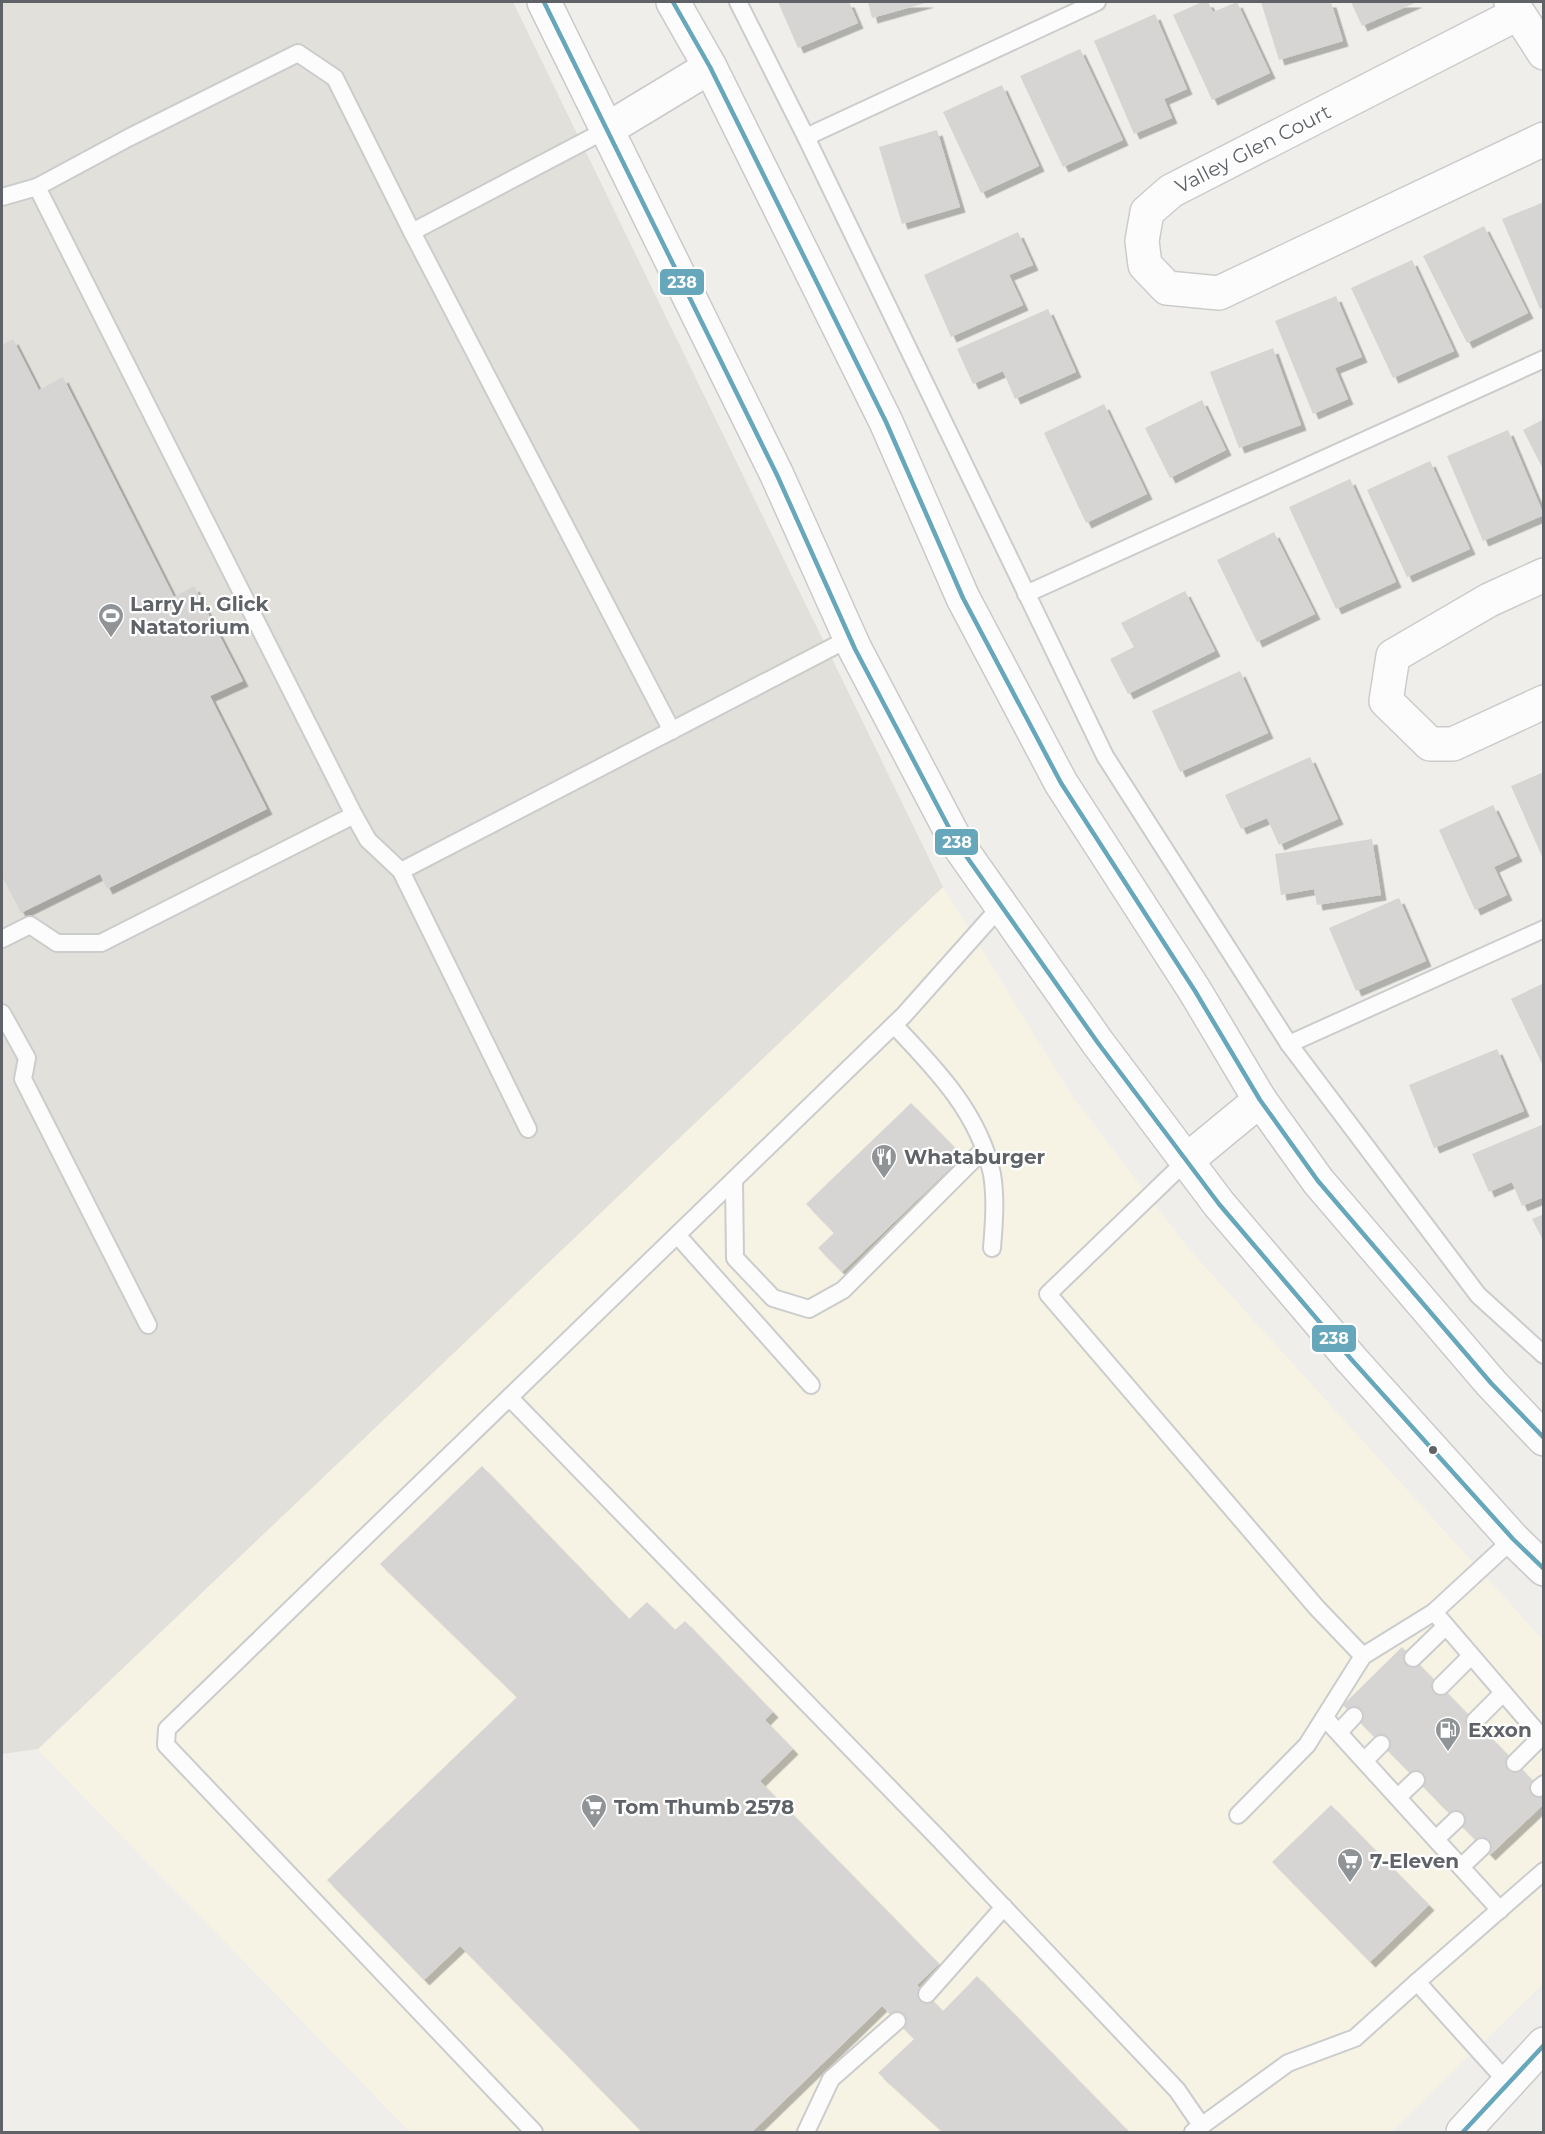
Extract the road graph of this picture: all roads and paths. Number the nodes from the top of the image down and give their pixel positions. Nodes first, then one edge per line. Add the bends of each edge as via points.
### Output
1 (544, 2) edge
2 (673, 2) edge
3 (738, 2) edge
4 (1096, 2) edge
5 (1514, 8) edge
6 (1544, 53) edge
7 (710, 67) junction
8 (606, 130) junction
9 (806, 136) junction
10 (1544, 139) edge
11 (37, 187) junction
12 (2, 197) edge
13 (412, 232) junction
14 (1544, 359) edge
15 (1544, 575) edge
16 (1026, 594) junction
17 (850, 638) junction
18 (1544, 702) edge
19 (672, 731) junction
20 (354, 815) junction
21 (401, 871) junction
22 (1001, 906) junction
23 (1544, 929) edge
24 (2, 939) edge
25 (2, 1013) edge
26 (894, 1025) junction
27 (1289, 1044) junction
28 (1260, 1100) junction
29 (528, 1129) dead end
30 (983, 1150) junction
31 (1186, 1161) junction
32 (734, 1180) junction
33 (678, 1236) junction
34 (992, 1248) dead end
35 (148, 1325) dead end
36 (1544, 1355) edge
37 (811, 1385) dead end
38 (510, 1398) junction
39 (1544, 1439) edge
40 (1513, 1539) junction
41 (1544, 1569) edge
42 (1434, 1612) junction
43 (1446, 1626) junction
44 (1363, 1656) junction
45 (1471, 1656) junction
46 (1413, 1658) dead end
47 (1441, 1686) dead end
48 (1503, 1693) junction
49 (1354, 1716) dead end
50 (1325, 1718) junction
51 (1474, 1721) dead end
52 (1339, 1732) junction
53 (1542, 1738) edge
54 (1381, 1744) dead end
55 (1365, 1760) junction
56 (1515, 1763) dead end
57 (1416, 1780) dead end
58 (1398, 1797) junction
59 (1238, 1815) dead end
60 (1456, 1821) dead end
61 (1437, 1839) junction
62 (1482, 1847) dead end
63 (1461, 1867) junction
64 (1544, 1871) edge
65 (1004, 1907) junction
66 (1500, 1910) junction
67 (1417, 1982) junction
68 (927, 1994) dead end
69 (897, 2021) dead end
70 (1544, 2044) edge
71 (1508, 2083) junction
72 (1198, 2130) edge
73 (534, 2133) edge
74 (806, 2133) edge
75 (1463, 2133) edge

1 - 8 main road
2 - 7 main road
3 - 9 lane
4 - 9 lane
5 - 6 main road
5 - 10 main road, Valley Glen Court via 1171,191 1147,212 1142,241 1145,265 1167,288 1219,293
7 - 8 main road
7 - 28 main road via 886,422 963,598 1060,783 1196,991
8 - 13 lane
8 - 17 main road via 777,475
9 - 16 lane
11 - 12 lane
11 - 13 lane via 298,53 334,78
11 - 20 lane
13 - 19 lane
14 - 16 lane
15 - 18 main road via 1489,600 1393,656 1386,701 1430,744 1453,744
16 - 27 lane via 1105,756
17 - 19 lane
17 - 22 main road via 957,843
19 - 21 lane
20 - 21 lane via 368,840
20 - 24 lane via 101,943 57,943 30,925
21 - 29 lane
22 - 26 lane
22 - 31 main road
23 - 27 lane
25 - 35 lane via 27,1058 22,1079
26 - 30 lane via 943,1077 973,1122
26 - 32 lane
27 - 36 lane via 1478,1295
28 - 31 main road
28 - 39 main road via 1318,1181
30 - 32 lane via 843,1290 809,1308 773,1298 735,1258
30 - 34 lane via 992,1174
31 - 40 main road via 1343,1350
31 - 44 lane via 1048,1294 1317,1608
32 - 33 lane
33 - 37 lane
33 - 38 lane
38 - 65 lane
38 - 73 lane via 167,1729 166,1745
40 - 41 main road
40 - 42 lane
42 - 43 lane
42 - 44 lane
43 - 45 lane
43 - 46 lane
44 - 50 lane
45 - 47 lane
45 - 48 lane
48 - 51 lane
48 - 53 lane
49 - 52 lane
50 - 52 lane
50 - 59 lane via 1307,1745
52 - 55 lane
53 - 56 lane
54 - 55 lane
55 - 58 lane
57 - 58 lane
58 - 61 lane
60 - 61 lane
61 - 63 lane
62 - 63 lane
63 - 66 lane
64 - 66 lane
65 - 68 lane
65 - 72 lane via 1177,2090
66 - 67 lane
67 - 71 lane
67 - 72 lane via 1355,2038 1288,2063
69 - 74 lane via 831,2079
70 - 71 main road
71 - 75 main road

